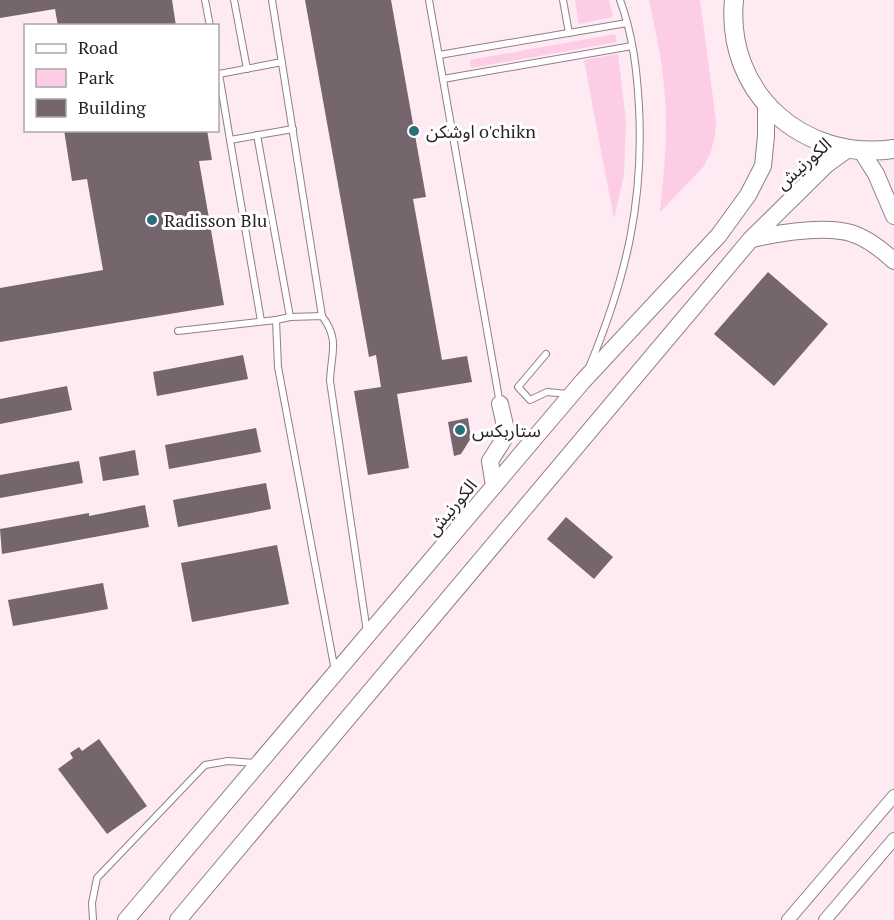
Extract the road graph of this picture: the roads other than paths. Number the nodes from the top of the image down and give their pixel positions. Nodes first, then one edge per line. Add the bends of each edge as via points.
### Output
1 (205, 0) edge
2 (234, 0) edge
3 (272, 0) edge
4 (429, 0) edge
5 (563, 0) edge
6 (620, 0) edge
7 (734, 0) edge
8 (627, 23) junction
9 (210, 24) edge
10 (569, 33) junction
11 (632, 46) junction
12 (439, 55) junction
13 (282, 63) junction
14 (247, 69) junction
15 (219, 71) edge
16 (219, 77) edge
17 (443, 79) junction
18 (766, 103) junction
19 (293, 129) junction
20 (257, 135) junction
21 (230, 140) junction
22 (894, 149) edge
23 (855, 150) junction
24 (894, 216) edge
25 (751, 239) junction
26 (894, 261) edge
27 (322, 316) junction
28 (290, 317) junction
29 (276, 320) junction
30 (261, 321) junction
31 (178, 331) dead end
32 (546, 354) dead end
33 (583, 381) junction
34 (572, 395) junction
35 (500, 404) joint
36 (494, 486) junction
37 (367, 635) junction
38 (335, 673) junction
39 (258, 764) junction
40 (894, 796) edge
41 (894, 839) edge
42 (93, 920) edge
43 (126, 920) edge
44 (178, 920) edge
45 (788, 920) edge
46 (825, 920) edge

1 - 9 lane
2 - 14 lane
3 - 13 lane
4 - 12 lane
5 - 10 lane
6 - 8 lane
7 - 18 main road via 732,19 737,51 748,80
8 - 10 lane
8 - 11 lane
10 - 12 lane
11 - 17 lane
11 - 33 lane via 640,136 637,199 626,261 610,316
12 - 17 lane
13 - 14 lane
13 - 19 lane
14 - 15 lane
16 - 21 lane
17 - 35 lane
18 - 23 main road via 794,130 826,145
18 - 33 main road, الكورنيش via 763,166 748,195 719,235
19 - 20 lane
19 - 27 lane
20 - 21 lane
20 - 28 lane
21 - 30 lane
22 - 23 main road
23 - 24 main road via 876,174
23 - 25 main road, الكورنيش via 826,165
25 - 26 main road via 789,231 841,231 881,249
25 - 44 main road, الكورنيش
27 - 28 lane
27 - 37 lane via 332,328 330,381
28 - 29 lane
29 - 30 lane
29 - 38 lane via 278,367
30 - 31 lane
32 - 34 lane via 518,387 530,400 547,392
33 - 34 main road, الكورنيش
34 - 36 main road, الكورنيش
35 - 36 main road via 507,434 490,461
36 - 37 main road, الكورنيش
37 - 38 main road, الكورنيش
38 - 39 main road, الكورنيش
39 - 42 lane via 228,761 205,765 97,878
39 - 43 main road, الكورنيش
40 - 45 street
41 - 46 street

